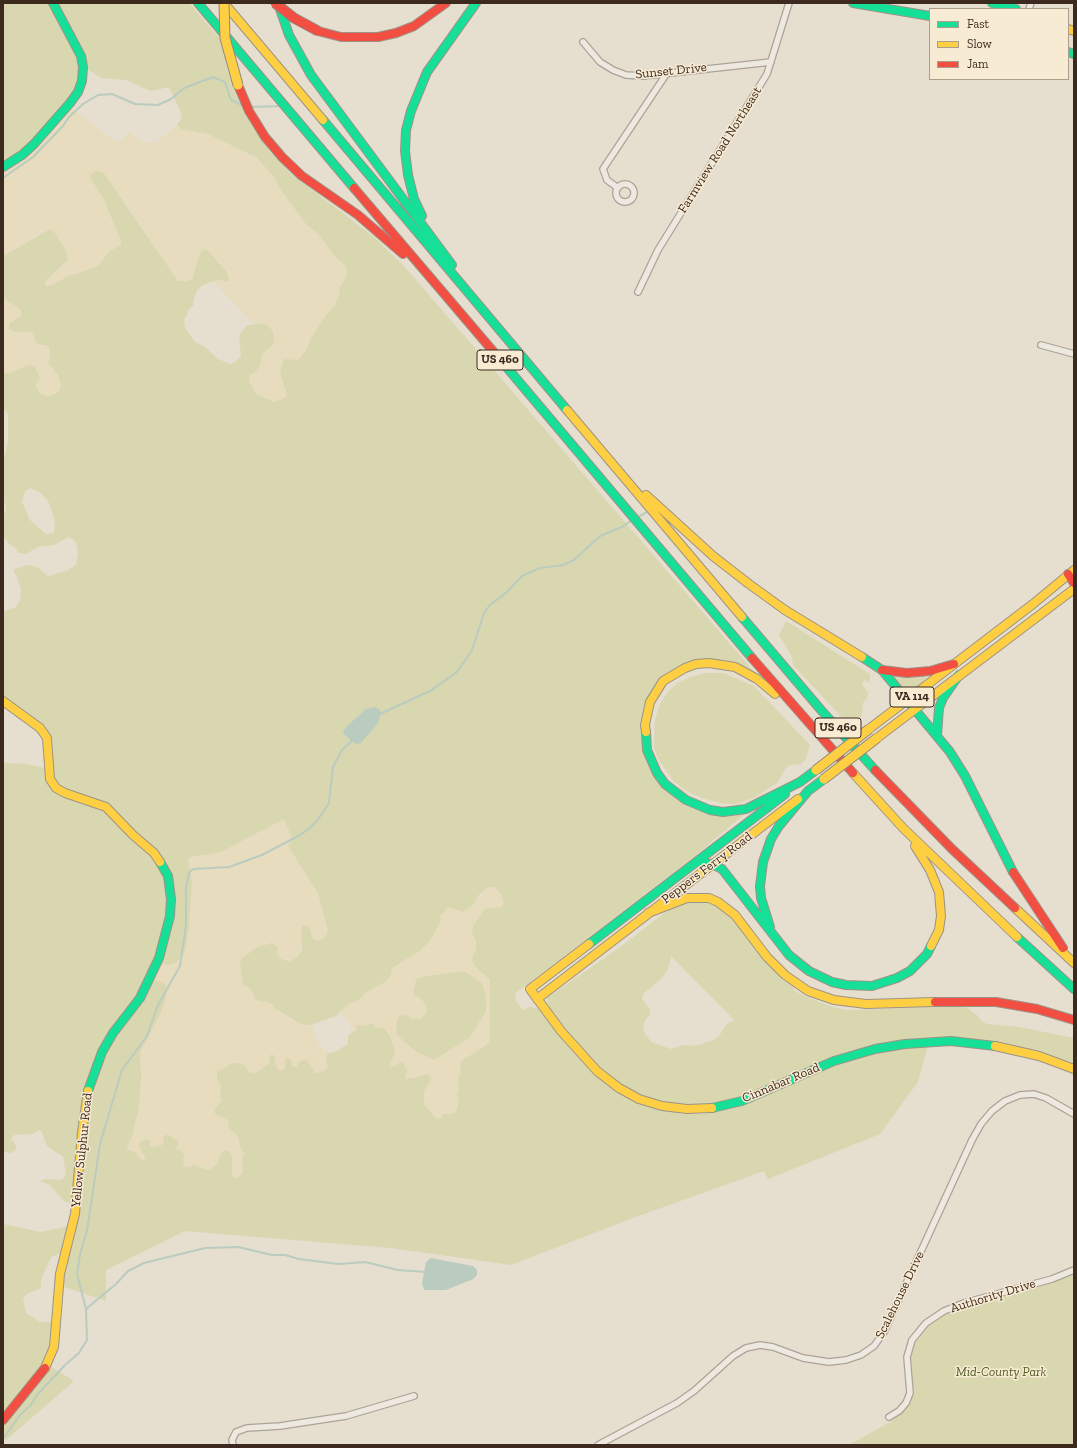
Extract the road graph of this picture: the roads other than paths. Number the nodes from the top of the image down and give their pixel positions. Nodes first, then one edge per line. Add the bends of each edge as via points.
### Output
1 (53, 3) edge
2 (198, 3) edge
3 (224, 3) edge
4 (275, 3) edge
5 (278, 3) edge
6 (446, 3) edge
7 (476, 3) edge
8 (789, 3) edge
9 (853, 3) edge
10 (992, 3) edge
11 (1012, 8) edge
12 (929, 16) edge
13 (583, 42) dead end
14 (771, 62) junction
15 (667, 73) junction
16 (3, 167) edge
17 (618, 188) dead end
18 (428, 231) junction
19 (638, 292) dead end
20 (458, 310) junction
21 (501, 331) junction
22 (1041, 346) dead end
23 (1074, 354) edge
24 (622, 475) junction
25 (1071, 572) edge
26 (1074, 582) edge
27 (1074, 589) edge
28 (954, 664) junction
29 (882, 670) junction
30 (959, 675) junction
31 (909, 699) junction
32 (3, 701) edge
33 (915, 709) junction
34 (802, 717) junction
35 (937, 735) junction
36 (800, 782) junction
37 (808, 791) junction
38 (903, 828) junction
39 (696, 862) junction
40 (712, 864) junction
41 (648, 913) junction
42 (781, 945) junction
43 (1074, 963) edge
44 (530, 989) joint
45 (1074, 989) edge
46 (537, 999) junction
47 (1074, 1020) edge
48 (1074, 1069) edge
49 (1074, 1114) edge
50 (1074, 1270) edge
51 (414, 1396) dead end
52 (889, 1417) dead end
53 (3, 1420) edge
54 (233, 1445) edge
55 (598, 1445) edge

1 - 16 main road via 81,56 82,81 70,104 52,124 22,155
2 - 20 main road, US 460
3 - 20 main road, bridge via 226,38 238,86 265,137 282,158 302,176 358,215 397,248
3 - 21 main road, US 460
4 - 6 main road, bridge via 294,18 318,31 341,37 378,37 396,33 414,26
5 - 18 main road via 289,35 311,75
7 - 18 main road via 427,72 406,130 408,175 414,199
8 - 14 street, Farmview Road Northeast
9 - 12 main road
10 - 11 main road
13 - 15 street, Sunset Drive via 600,62 626,75
14 - 15 street, Sunset Drive
14 - 19 street, Farmview Road Northeast via 658,250
15 - 17 street via 603,169 607,180
18 - 21 main road
20 - 34 main road, US 460
21 - 24 main road, US 460
22 - 23 street
24 - 29 main road via 713,556 749,584 785,610 818,628
24 - 43 main road, US 460 via 869,764 958,854
25 - 26 main road
25 - 28 main road, VA 114
27 - 30 main road, VA 114
28 - 29 main road via 930,671 907,673
28 - 31 main road, VA 114
29 - 31 main road
30 - 33 main road, VA 114
30 - 35 main road via 939,708
31 - 33 main road
31 - 36 main road, Peppers Ferry Road / VA 114, bridge
32 - 53 main road, Yellow Sulphur Road via 40,728 47,738 50,779 56,788 106,807 154,853 168,876 172,899 159,958 140,998 102,1052 88,1091 75,1214 60,1274 54,1347 42,1372
33 - 35 main road
33 - 37 main road, Peppers Ferry Road / VA 114, bridge
34 - 36 main road via 746,672 709,662 685,668 663,681 650,702 645,726 647,750 657,773 675,793 697,806 723,812 746,809
34 - 38 main road, US 460
35 - 43 main road via 965,776 1012,872
36 - 39 main road, Peppers Ferry Road / VA 114
37 - 40 main road, Peppers Ferry Road / VA 114
37 - 42 main road via 771,839 760,874 764,911 773,934
38 - 42 main road via 936,883 941,905 939,930 920,963 904,975 886,982 872,986 846,985 832,982 809,971
38 - 45 main road, US 460
39 - 40 main road
39 - 44 main road, Peppers Ferry Road / VA 114
40 - 41 main road, Peppers Ferry Road / VA 114
40 - 42 main road via 722,869
41 - 46 main road, Peppers Ferry Road / VA 114
41 - 47 main road via 687,898 703,898 718,902 734,915 767,957 785,975 808,991 834,1000 866,1004 996,1002 1037,1009
44 - 46 main road, Cinnabar Road
46 - 48 main road, Cinnabar Road via 586,1060 609,1081 639,1098 675,1108 700,1109 735,1102 846,1057 919,1042 951,1041 996,1046 1039,1056
49 - 55 street, Scalehouse Drive via 1034,1094 1020,1095 1005,1101 992,1111 972,1140 884,1332 874,1346 861,1355 829,1362 803,1358 773,1347 746,1348 677,1403
50 - 52 street, Authority Drive via 1052,1279 964,1303 944,1311 926,1323 912,1340 907,1357 910,1393 899,1411
51 - 54 street via 346,1416 248,1428 236,1432 232,1440

